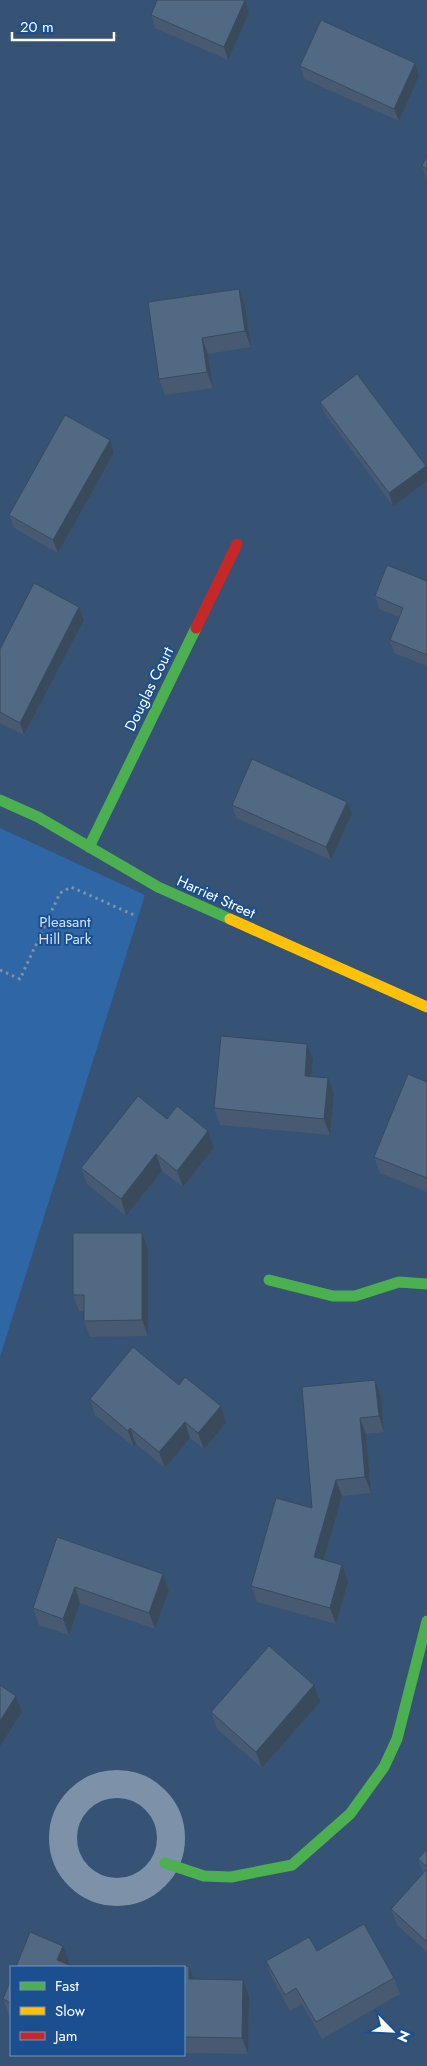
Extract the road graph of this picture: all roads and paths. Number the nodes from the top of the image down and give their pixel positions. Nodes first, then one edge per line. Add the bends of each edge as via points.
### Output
1 (237, 544) dead end
2 (0, 800) edge
3 (89, 847) junction
4 (134, 914) dead end
5 (0, 970) edge
6 (427, 1008) edge
7 (269, 1280) dead end
8 (427, 1284) edge
9 (427, 1621) edge
10 (165, 1864) dead end

1 - 3 street, Douglas Court
2 - 3 street, Harriet Street via 38,817
3 - 6 street, Harriet Street via 158,887
4 - 5 path via 71,887 60,893 20,979
7 - 8 street via 332,1296 355,1296 399,1282
9 - 10 street via 397,1739 384,1767 350,1814 292,1864 231,1877 204,1876

